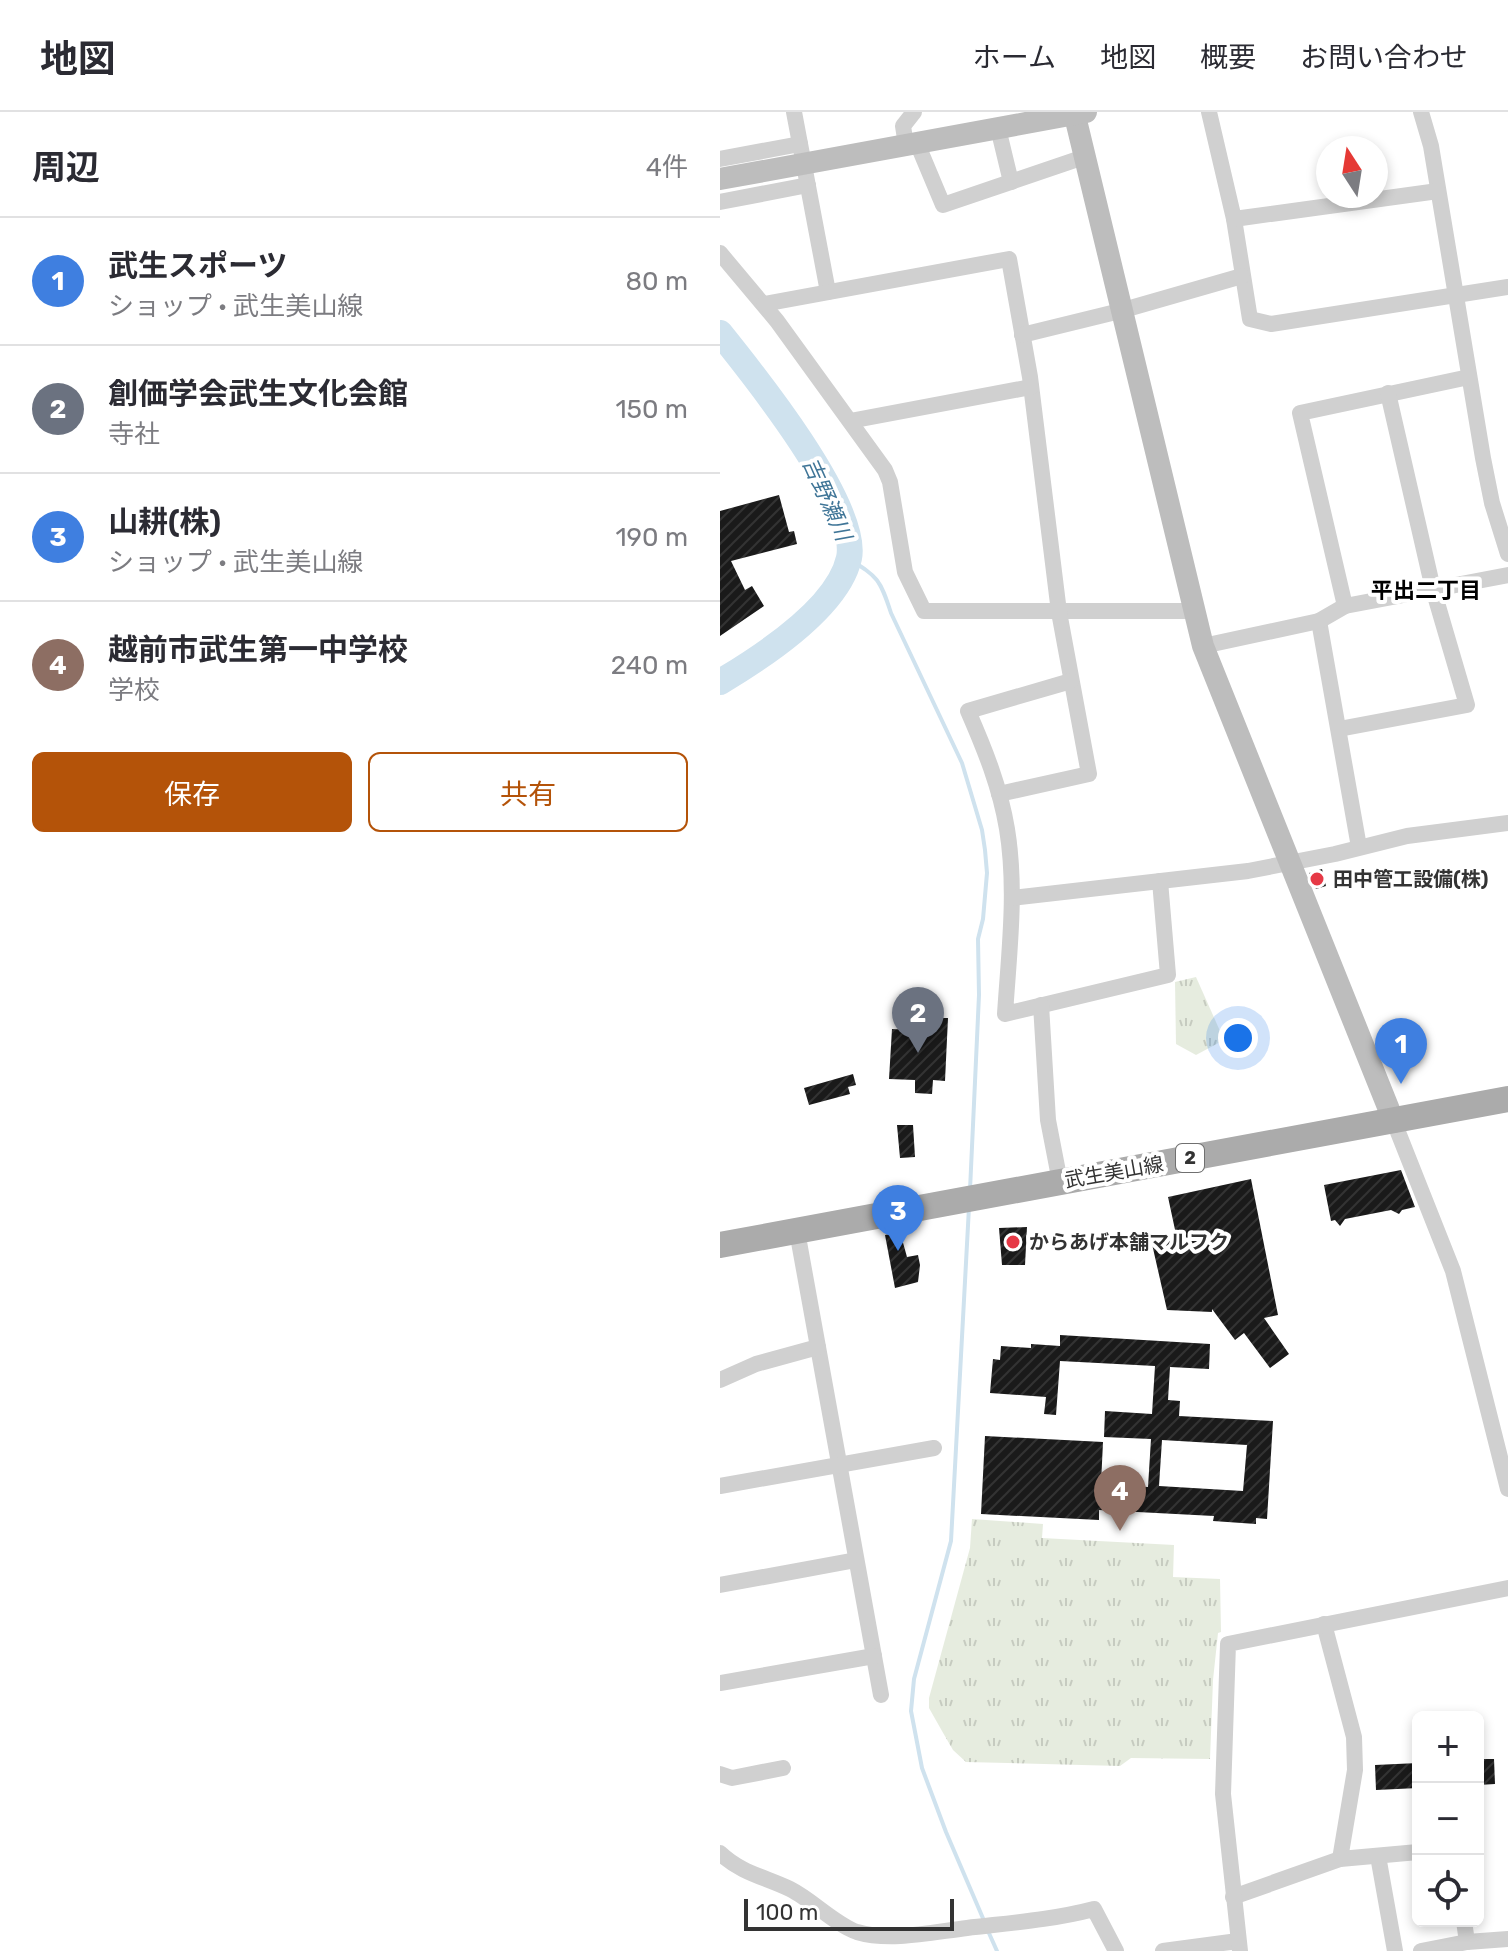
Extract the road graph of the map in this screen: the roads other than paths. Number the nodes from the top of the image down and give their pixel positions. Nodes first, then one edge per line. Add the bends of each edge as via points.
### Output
1 (794, 112) edge
2 (914, 112) edge
3 (1209, 112) edge
4 (1421, 112) edge
5 (1078, 113) edge
6 (998, 128) junction
7 (912, 144) junction
8 (1084, 157) junction
9 (720, 159) edge
10 (804, 164) junction
11 (720, 179) edge
12 (1011, 182) junction
13 (1438, 191) junction
14 (720, 202) edge
15 (1234, 219) junction
16 (720, 253) edge
17 (1242, 276) junction
18 (1508, 287) edge
19 (828, 292) junction
20 (1455, 296) junction
21 (764, 304) junction
22 (1120, 311) junction
23 (1022, 335) junction
24 (1469, 377) junction
25 (1031, 387) junction
26 (1388, 393) junction
27 (850, 421) junction
28 (1508, 554) edge
29 (1508, 575) edge
30 (1433, 589) junction
31 (1345, 606) junction
32 (1193, 611) junction
33 (1059, 612) junction
34 (1319, 621) junction
35 (1203, 646) junction
36 (1071, 681) junction
37 (1339, 729) junction
38 (999, 794) junction
39 (1508, 823) edge
40 (1359, 847) junction
41 (1290, 863) junction
42 (1160, 881) junction
43 (1012, 898) junction
44 (1041, 1005) junction
45 (1508, 1099) edge
46 (1394, 1122) junction
47 (1060, 1182) junction
48 (797, 1231) junction
49 (720, 1245) edge
50 (818, 1347) junction
51 (720, 1380) edge
52 (934, 1448) dead end
53 (839, 1465) junction
54 (720, 1486) edge
55 (1508, 1489) edge
56 (856, 1560) junction
57 (720, 1585) edge
58 (1508, 1588) edge
59 (1324, 1624) junction
60 (874, 1656) junction
61 (720, 1683) edge
62 (881, 1695) dead end
63 (783, 1768) dead end
64 (720, 1774) edge
65 (720, 1853) edge
66 (1412, 1853) edge
67 (1378, 1856) junction
68 (1340, 1859) junction
69 (1233, 1897) junction
70 (1465, 1927) edge
71 (1508, 1939) edge
72 (1467, 1942) junction
73 (1239, 1946) edge
74 (1116, 1951) edge
75 (1163, 1951) edge
76 (1395, 1951) edge
77 (1421, 1951) edge

1 - 10 street
2 - 7 street via 903,126
3 - 15 street
4 - 13 street
5 - 6 street
5 - 8 street
6 - 7 street
6 - 12 street
7 - 10 street
7 - 12 street via 943,205
8 - 12 street
8 - 22 street
9 - 10 street
10 - 11 street
10 - 14 street
10 - 19 street
13 - 15 street
13 - 20 street
15 - 17 street
16 - 21 street
17 - 20 street via 1250,319 1271,324
17 - 22 street
18 - 20 street
19 - 21 street
19 - 23 street via 1009,259
20 - 24 street
21 - 27 street
22 - 23 street
22 - 32 street
23 - 25 street
24 - 26 street
24 - 28 street via 1488,488
25 - 27 street
25 - 33 street
26 - 30 street
26 - 31 street via 1300,413
27 - 33 street via 889,477 905,572 924,611
29 - 30 street
30 - 31 street
30 - 37 street via 1467,705
31 - 34 street
32 - 33 street
32 - 35 street
33 - 36 street
34 - 35 street
34 - 37 street
35 - 41 street
36 - 38 street via 1089,774
36 - 38 street via 968,711
37 - 40 street
38 - 43 street
39 - 40 street
40 - 41 street
41 - 42 street
41 - 46 street
42 - 43 street
42 - 44 street via 1168,975
43 - 44 street via 1005,1014
44 - 47 street via 1048,1120
45 - 46 main road, 武生美山線 / 2
46 - 47 main road, 武生美山線 / 2
46 - 55 street via 1453,1271
47 - 48 main road, 武生美山線 / 2
48 - 49 main road, 武生美山線 / 2
48 - 50 street
50 - 51 street
50 - 53 street
52 - 53 street
53 - 54 street
53 - 56 street
56 - 57 street
56 - 60 street
58 - 59 street
59 - 68 street via 1354,1737 1355,1770
59 - 69 street via 1228,1644 1223,1794
60 - 61 street
60 - 62 street
63 - 64 street via 732,1778
65 - 74 street via 747,1873 803,1895 856,1931 881,1935 972,1928 1094,1909
66 - 67 street
67 - 68 street
67 - 76 street
68 - 69 street
69 - 73 street
70 - 72 street
71 - 72 street
72 - 77 street
73 - 75 street

